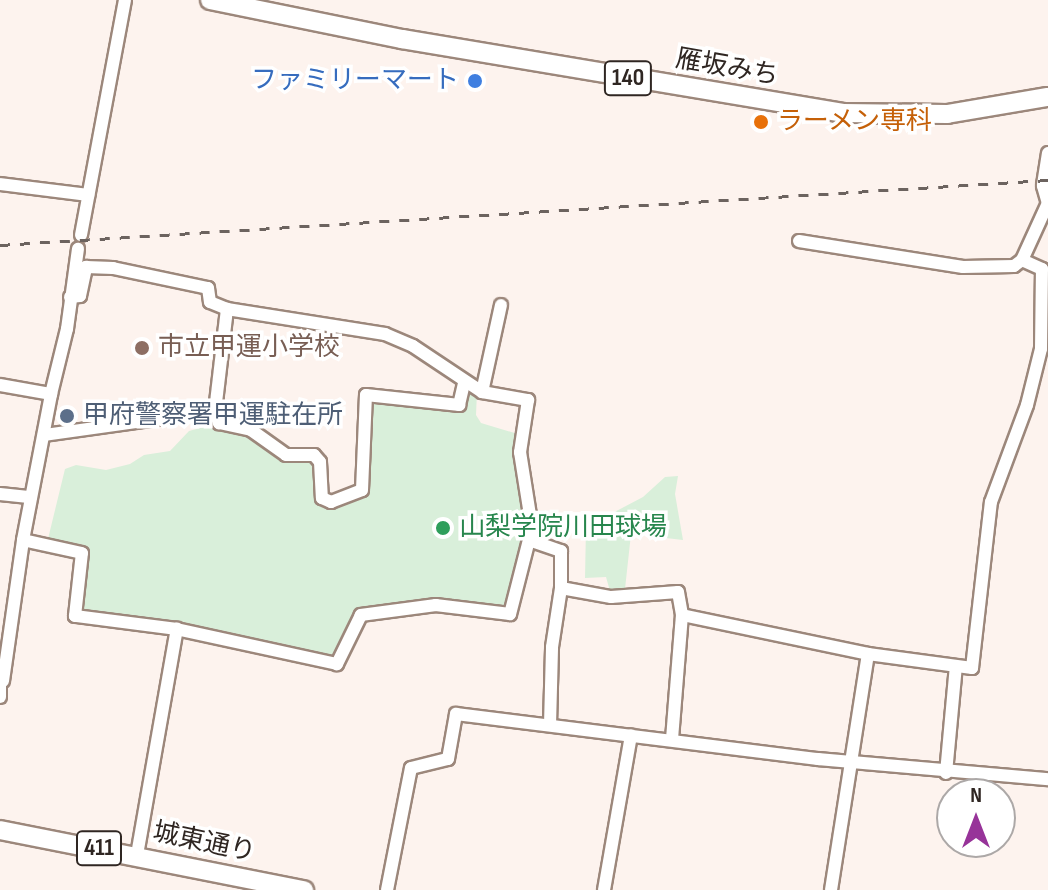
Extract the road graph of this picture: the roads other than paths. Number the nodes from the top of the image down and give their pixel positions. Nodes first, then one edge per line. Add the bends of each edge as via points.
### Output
1 (125, 0) edge
2 (210, 0) edge
3 (264, 6) edge
4 (1048, 97) edge
5 (1048, 153) edge
6 (0, 184) edge
7 (88, 195) junction
8 (1048, 203) edge
9 (81, 235) dead end
10 (799, 241) dead end
11 (78, 249) dead end
12 (1022, 260) junction
13 (70, 297) junction
14 (501, 305) dead end
15 (227, 309) junction
16 (464, 384) junction
17 (0, 385) edge
18 (482, 392) junction
19 (51, 394) junction
20 (215, 411) junction
21 (44, 435) junction
22 (0, 494) edge
23 (31, 497) junction
24 (23, 540) junction
25 (529, 540) junction
26 (561, 588) junction
27 (682, 615) junction
28 (177, 629) junction
29 (868, 654) junction
30 (956, 666) junction
31 (2, 680) edge
32 (0, 697) edge
33 (550, 725) junction
34 (631, 735) junction
35 (672, 739) junction
36 (850, 762) junction
37 (946, 773) junction
38 (1048, 779) edge
39 (0, 830) edge
40 (137, 855) junction
41 (304, 890) edge
42 (387, 890) edge
43 (604, 890) edge
44 (831, 890) edge

1 - 7 street
2 - 3 highway, 雁坂みち / 140
3 - 4 highway, 雁坂みち / 140 via 843,113 947,114
5 - 8 street via 1043,186
6 - 7 street
7 - 9 street
8 - 12 street
10 - 12 street via 963,267 1014,266
11 - 13 street
12 - 30 street via 1042,269 1041,349 1027,405 991,502 972,668
13 - 15 street via 80,296 86,267 113,268 208,288 210,302
13 - 19 street
14 - 18 street
15 - 16 street via 385,334 413,346
15 - 20 street
16 - 18 street
16 - 20 street via 459,405 366,395 362,490 331,502 322,498 320,462 314,455 286,455 251,430 219,423
17 - 19 street
18 - 25 street via 528,400 520,452 532,528
19 - 21 street
20 - 21 street
21 - 23 street
22 - 23 street
23 - 24 street
24 - 28 street via 82,553 75,616
24 - 31 street
25 - 26 street via 561,551
25 - 28 street via 510,614 436,605 361,615 337,664
26 - 27 street via 611,597 678,592
26 - 33 street via 552,647
27 - 29 street
27 - 35 street
28 - 40 street
29 - 30 street
29 - 36 street
30 - 37 street
31 - 32 street
33 - 34 street
33 - 42 street via 456,714 448,759 411,768
34 - 35 street
34 - 43 street
35 - 36 street
36 - 37 street
36 - 44 street
37 - 38 street
39 - 40 highway, 城東通り / 411
40 - 41 highway, 城東通り / 411

